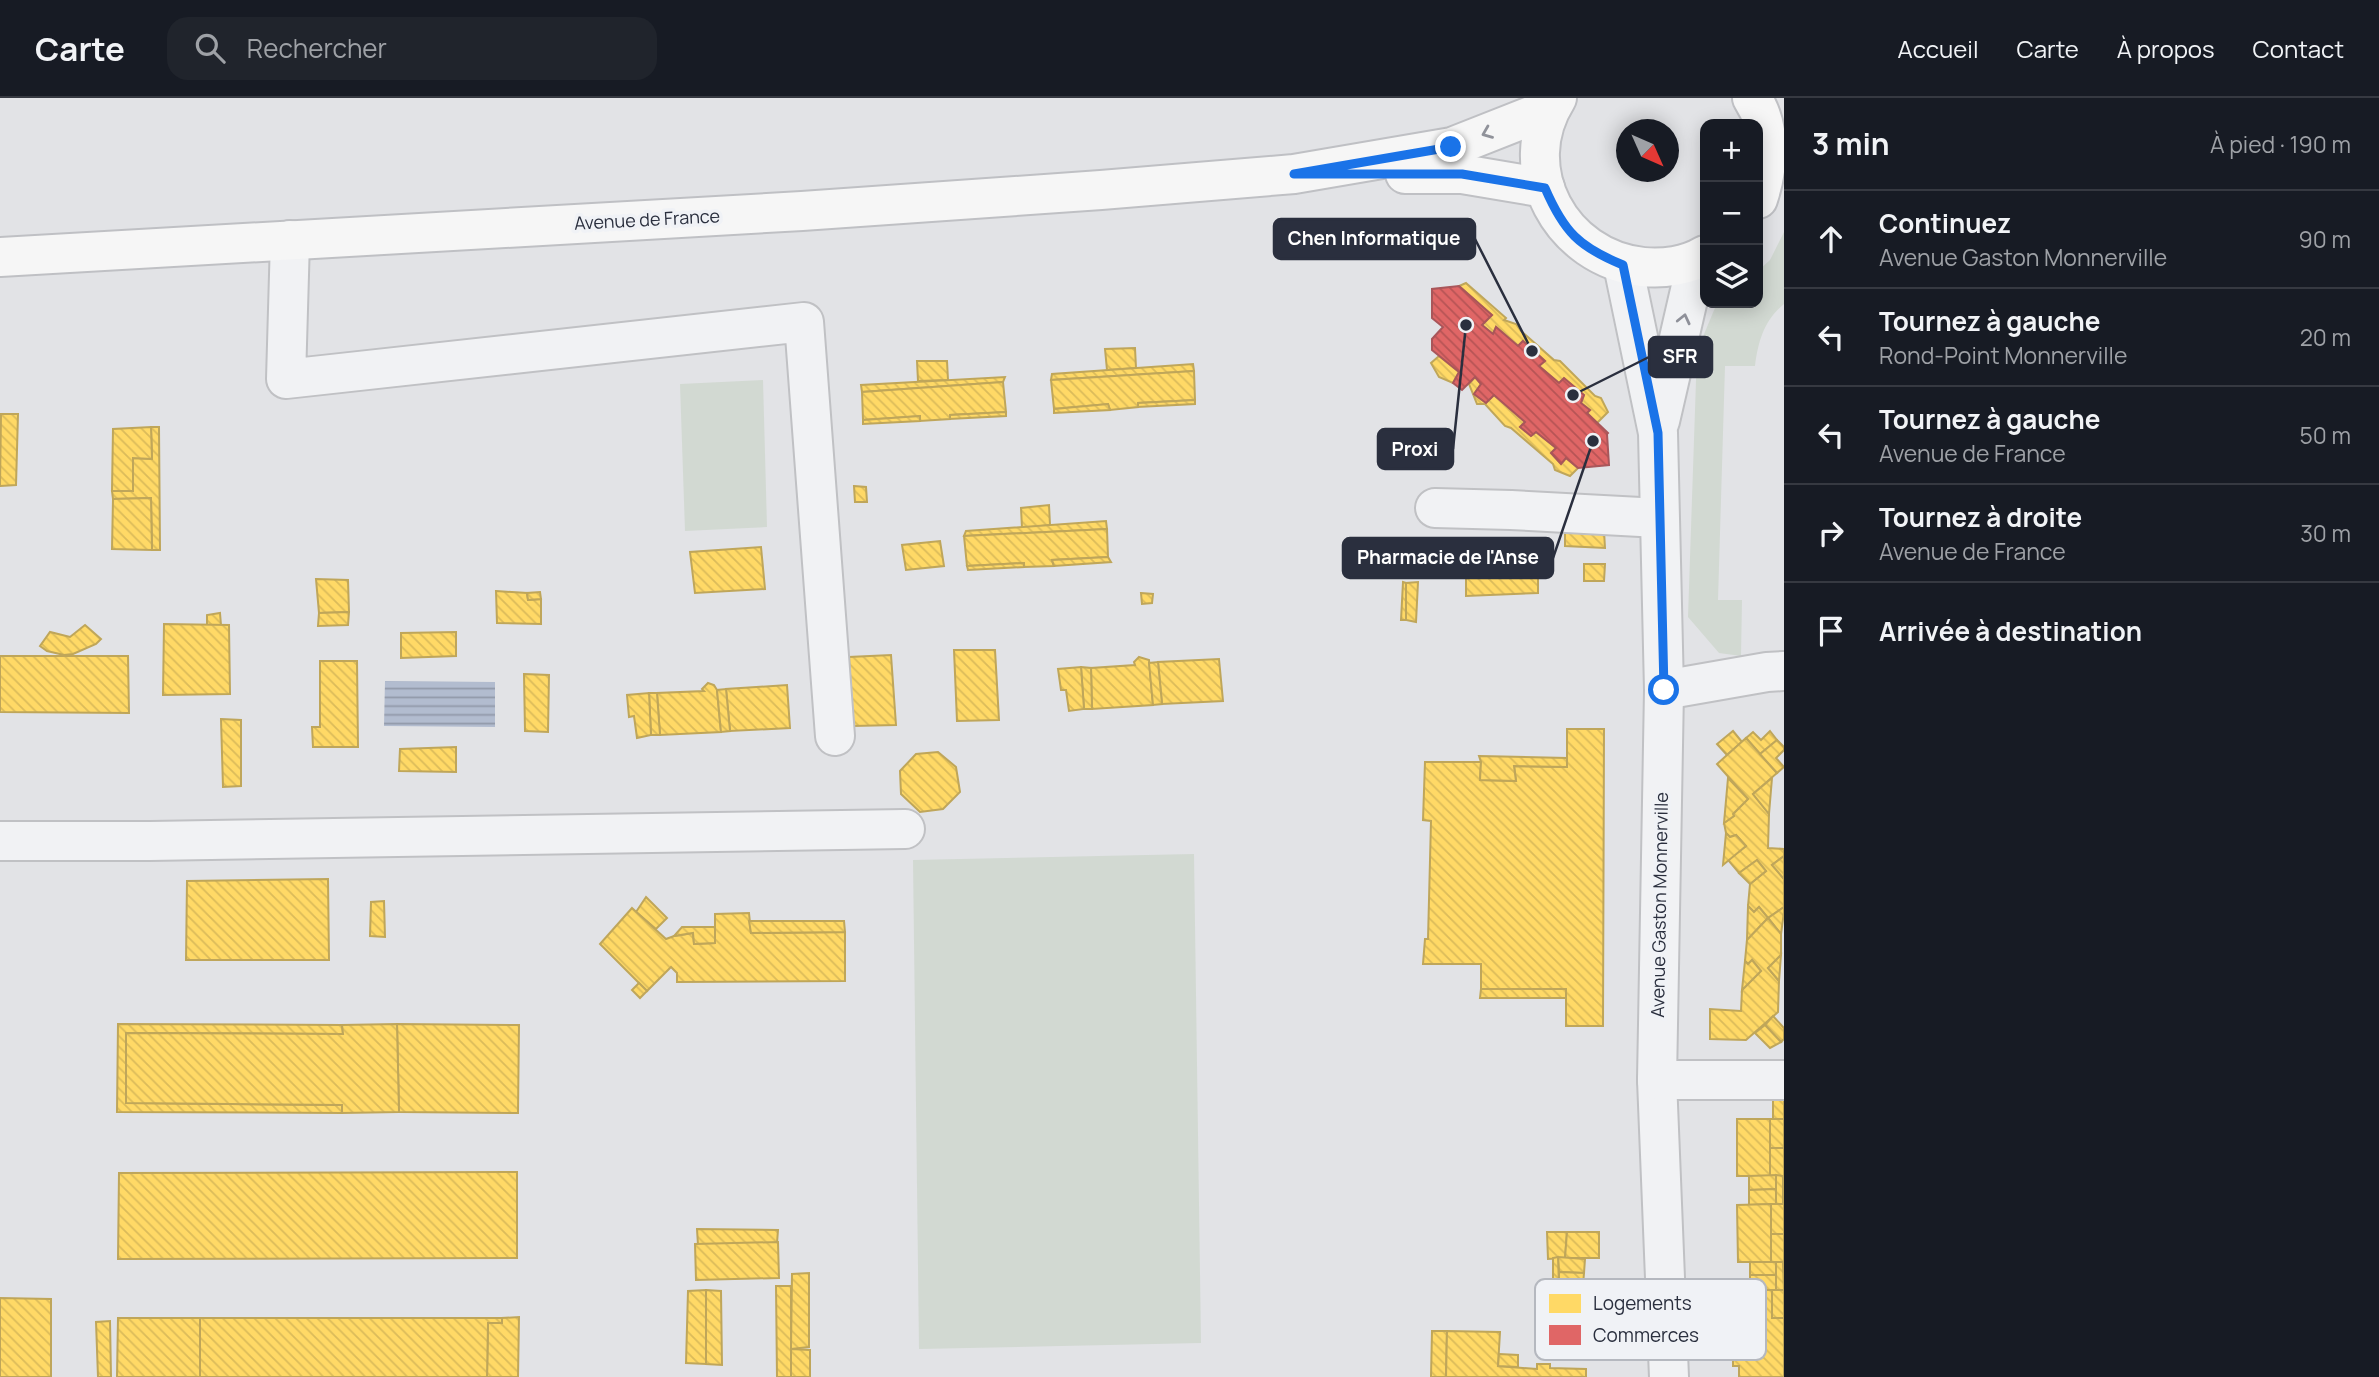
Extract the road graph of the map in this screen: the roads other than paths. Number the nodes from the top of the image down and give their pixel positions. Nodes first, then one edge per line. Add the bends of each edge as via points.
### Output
1 (1554, 103) edge
2 (1763, 105) edge
3 (1294, 174) junction
4 (1763, 183) edge
5 (1545, 188) junction
6 (1784, 198) edge
7 (1763, 204) edge
8 (290, 240) junction
9 (0, 257) edge
10 (1700, 257) edge
11 (1700, 261) edge
12 (1623, 265) junction
13 (1658, 433) junction
14 (1435, 509) dead end
15 (1658, 518) junction
16 (1784, 671) edge
17 (1664, 690) junction
18 (835, 736) dead end
19 (905, 829) dead end
20 (0, 841) edge
21 (1657, 1080) junction
22 (1784, 1080) edge
23 (1665, 1279) edge

1 -> 3 main road, Avenue de France via 1451,147
1 - 5 main road via 1542,134
2 - 4 main road via 1767,162
3 - 5 main road, Avenue de France via 1462,174
3 - 8 main road, Avenue de France via 802,211
5 - 12 main road via 1556,214 1574,237
6 - 7 main road
8 - 9 main road, Avenue de France
8 - 18 street via 286,379 804,322
10 - 12 main road via 1660,269
13 -> 11 street, Avenue Gaston Monnerville
12 - 13 street, Avenue Gaston Monnerville
13 - 15 street, Avenue Gaston Monnerville
14 - 15 street
15 - 17 street, Avenue Gaston Monnerville
16 - 17 street
17 - 21 street, Avenue Gaston Monnerville
19 - 20 street
21 - 22 street
21 - 23 street, Avenue Gaston Monnerville

